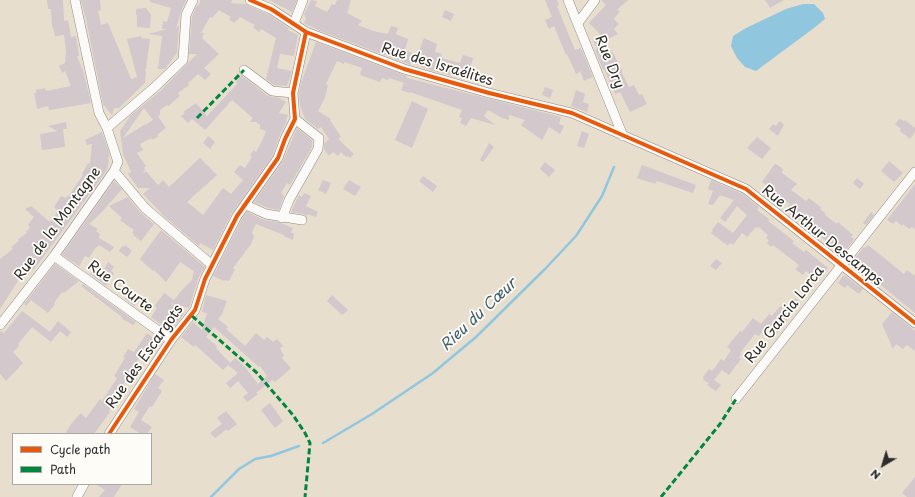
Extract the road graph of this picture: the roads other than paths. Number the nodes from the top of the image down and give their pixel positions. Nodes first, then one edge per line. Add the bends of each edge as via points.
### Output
1 (75, 0) edge
2 (193, 0) edge
3 (250, 0) edge
4 (303, 0) edge
5 (568, 0) edge
6 (595, 0) edge
7 (578, 23) junction
8 (294, 24) junction
9 (306, 32) junction
10 (244, 70) dead end
11 (293, 92) junction
12 (295, 119) junction
13 (107, 128) junction
14 (623, 136) junction
15 (114, 171) junction
16 (915, 172) edge
17 (246, 205) junction
18 (282, 218) junction
19 (302, 220) dead end
20 (54, 256) junction
21 (212, 265) junction
22 (841, 265) junction
23 (915, 323) edge
24 (0, 325) edge
25 (171, 340) junction
26 (736, 399) dead end
27 (110, 433) edge
28 (83, 485) edge
29 (77, 497) edge

1 - 13 street, Rue de la Montagne via 99,113
2 - 13 street via 186,15 183,60
3 - 8 street, Rue des Israélites via 271,9
4 - 8 street
5 - 7 street, Rue Dry
6 - 7 street
7 - 14 street, Rue Dry
8 - 9 street, Rue des Israélites
9 - 11 street
9 - 14 street, Rue des Israélites via 404,69 572,113
10 - 11 street via 272,91
11 - 12 street
12 - 17 street, Rue des Escargots via 278,158
12 - 18 street via 319,138 318,149 289,200
13 - 15 street, Rue de la Montagne via 118,162
14 - 22 street, Rue Arthur Descamps via 746,189
15 - 20 street, Rue de la Montagne
15 - 21 street via 146,208
16 - 22 street, Rue Garcia Lorca
17 - 18 street
17 - 21 street, Rue des Escargots via 237,216
18 - 19 street
20 - 24 street, Rue de la Montagne
20 - 25 street, Rue Courte
21 - 25 street, Rue des Escargots via 195,310
22 - 23 street, Rue Arthur Descamps
22 - 26 street, Rue Garcia Lorca
25 - 27 street, Rue des Escargots
28 - 29 street

